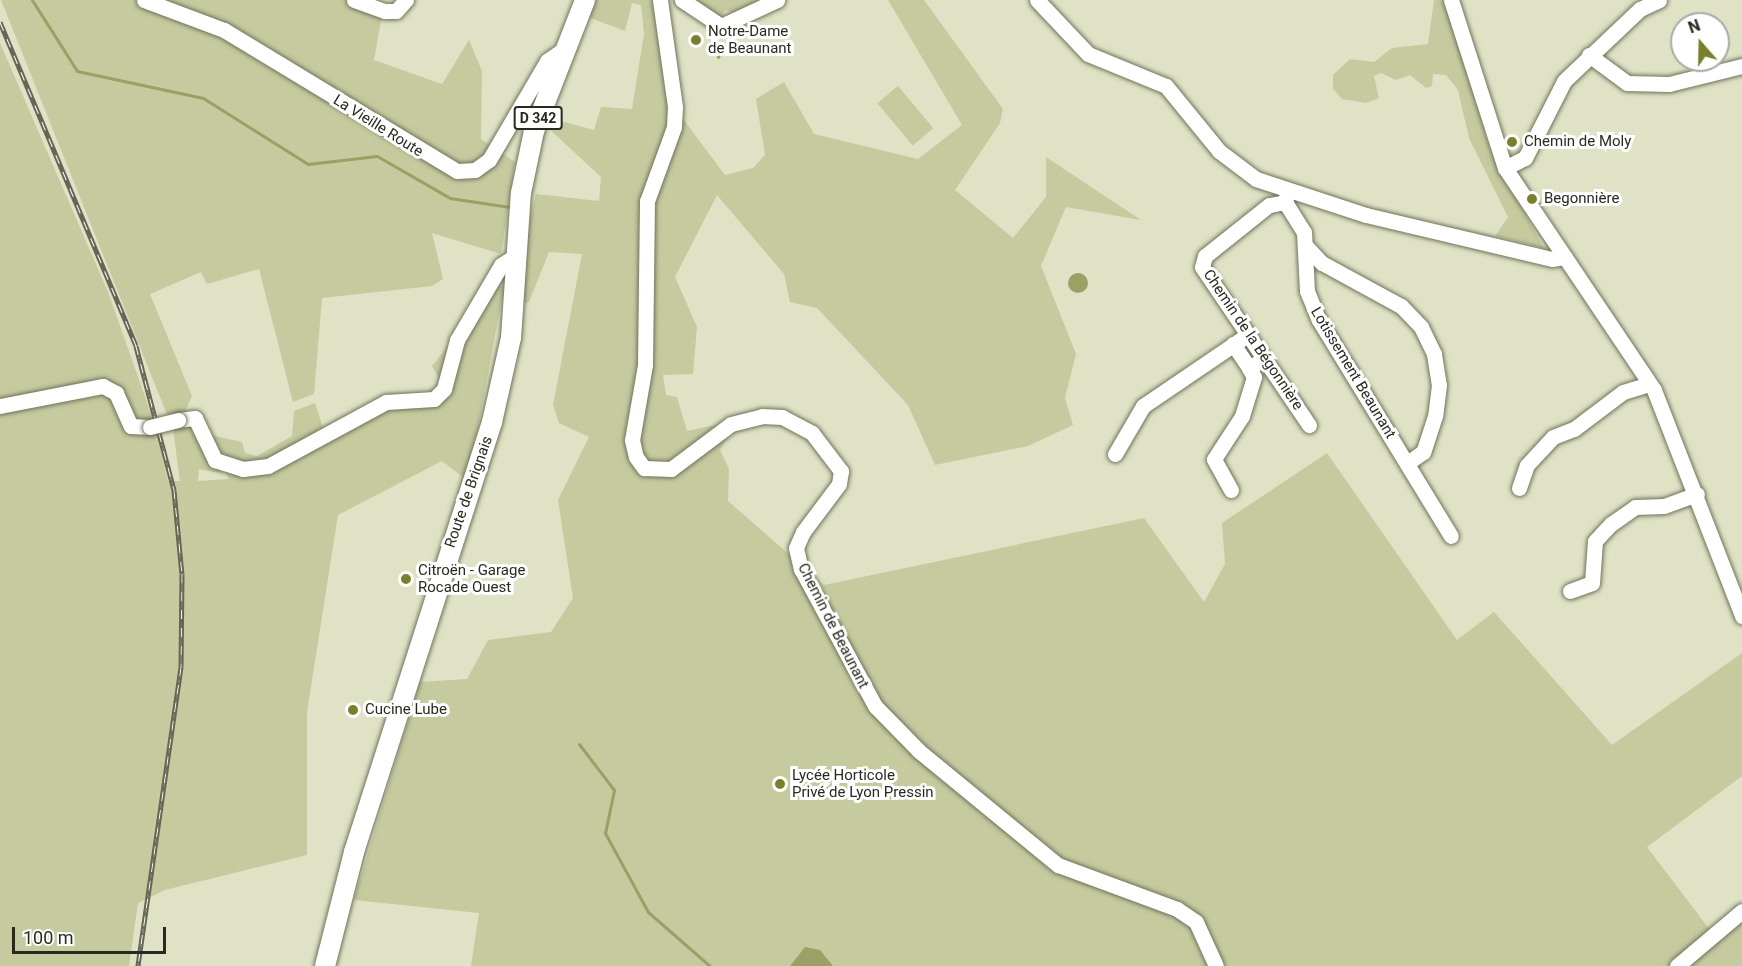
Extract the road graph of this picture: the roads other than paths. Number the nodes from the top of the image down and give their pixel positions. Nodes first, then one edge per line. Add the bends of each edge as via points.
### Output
1 (144, 0) edge
2 (354, 0) edge
3 (406, 0) edge
4 (585, 0) edge
5 (660, 0) edge
6 (682, 0) edge
7 (777, 0) edge
8 (1037, 0) edge
9 (1451, 0) edge
10 (1659, 0) edge
11 (567, 47) junction
12 (1589, 56) junction
13 (1742, 66) edge
14 (1505, 168) junction
15 (1287, 195) junction
16 (1305, 245) junction
17 (515, 256) junction
18 (1565, 257) junction
19 (1249, 334) junction
20 (1233, 344) junction
21 (1265, 357) junction
22 (1249, 369) junction
23 (1649, 384) junction
24 (0, 406) edge
25 (1309, 425) dead end
26 (1115, 454) dead end
27 (1407, 463) junction
28 (1519, 488) dead end
29 (1232, 490) dead end
30 (1697, 494) junction
31 (1451, 536) dead end
32 (1570, 591) dead end
33 (1742, 616) edge
34 (1742, 911) edge
35 (325, 966) edge
36 (1216, 966) edge
37 (1677, 966) edge

1 - 11 street, La Vieille Route via 224,30 457,171 475,170 489,160 547,61
2 - 3 street via 384,11 396,11
4 - 11 main road, D 342
5 - 36 street, Chemin de Beaunant via 675,107 674,127 647,201 645,365 632,440 636,457 644,468 671,469 731,424 762,416 782,417 812,433 841,471 838,484 803,531 796,548 801,569 874,706 919,751 1058,865 1177,909 1196,922
6 - 7 street via 721,26
8 - 15 street via 1088,54 1166,86 1239,167
9 - 14 street
10 - 12 street via 1640,9
11 - 17 main road, Route de Brignais / D 342 via 534,131
12 - 13 street via 1627,83 1669,84
12 - 14 street via 1564,81 1525,158
14 - 18 street
15 - 16 street, Lotissement Beaunant
15 - 18 street via 1552,259
15 - 19 street, Chemin de la Bégonnière via 1205,256 1202,267
16 - 27 street, Lotissement Beaunant via 1307,291 1319,320
16 - 27 street, Lotissement Beaunant via 1322,264 1401,306 1421,327 1434,354 1439,385 1436,416 1423,452
17 - 24 street, bridge via 501,265 457,340 444,389 434,399 386,402 268,466 243,469 215,460 195,418 150,427 131,426 116,393 103,386
17 - 35 main road, Route de Brignais / D 342 via 511,338 492,422 354,852
18 - 23 street
19 - 20 street
19 - 21 street, Chemin de la Bégonnière
20 - 22 street
20 - 26 street via 1143,406
21 - 22 street
21 - 25 street, Chemin de la Bégonnière
22 - 29 street via 1254,377 1242,416 1214,459
23 - 28 street via 1623,392 1574,429 1553,437 1527,465
23 - 30 street
27 - 31 street, Lotissement Beaunant
30 - 32 street via 1664,506 1635,507 1611,524 1595,541 1592,583
30 - 33 street
34 - 37 street

